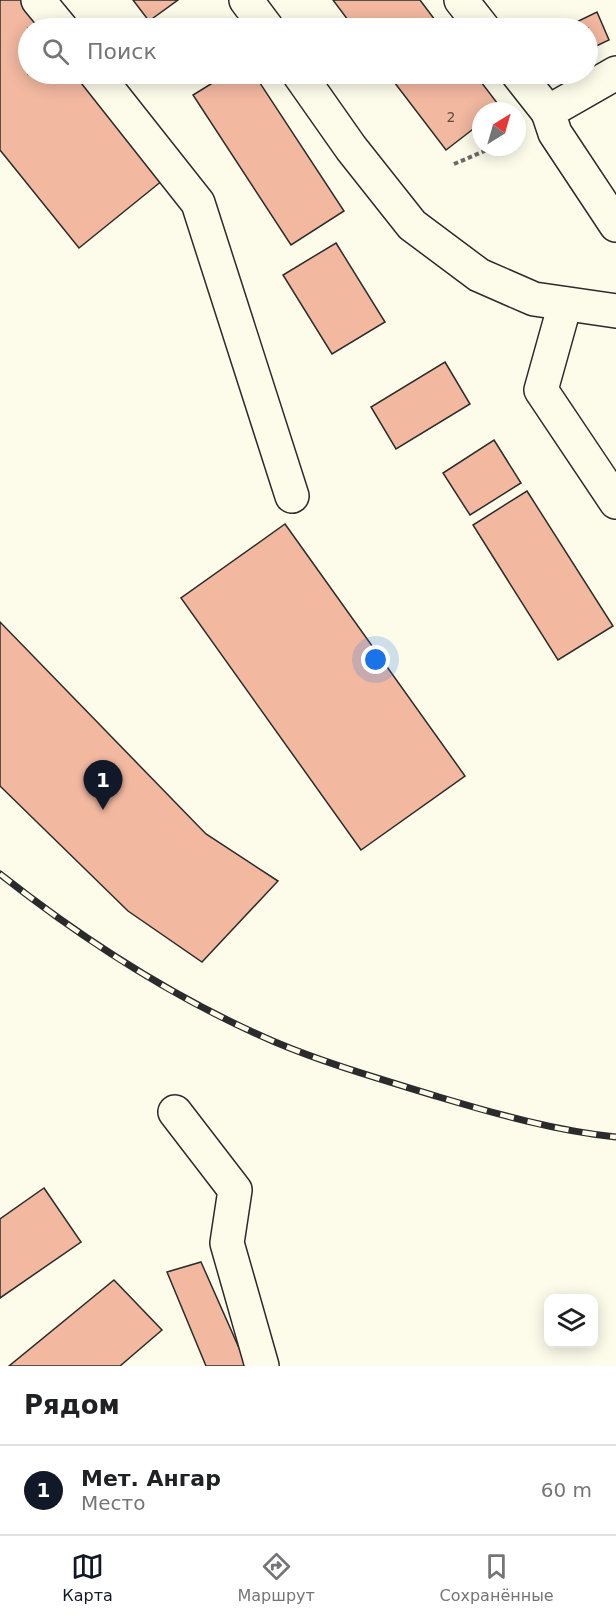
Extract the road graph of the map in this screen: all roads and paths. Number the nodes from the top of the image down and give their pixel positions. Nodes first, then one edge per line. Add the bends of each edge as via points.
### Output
1 (38, 0) edge
2 (246, 0) edge
3 (461, 0) edge
4 (53, 18) edge
5 (260, 18) edge
6 (475, 18) edge
7 (616, 74) edge
8 (104, 84) edge
9 (306, 84) edge
10 (526, 84) edge
11 (548, 112) junction
12 (473, 156) edge
13 (454, 164) dead end
14 (616, 225) edge
15 (565, 304) junction
16 (616, 311) edge
17 (292, 496) dead end
18 (616, 502) edge
19 (175, 1112) dead end
20 (262, 1366) edge

1 - 4 street
2 - 5 street
3 - 6 street
7 - 11 street
8 - 17 street via 198,203
9 - 15 street via 412,225 479,275 534,299
10 - 11 street
11 - 14 street via 555,133
12 - 13 path
15 - 16 street
15 - 18 street via 541,390
19 - 20 street via 235,1190 227,1243

